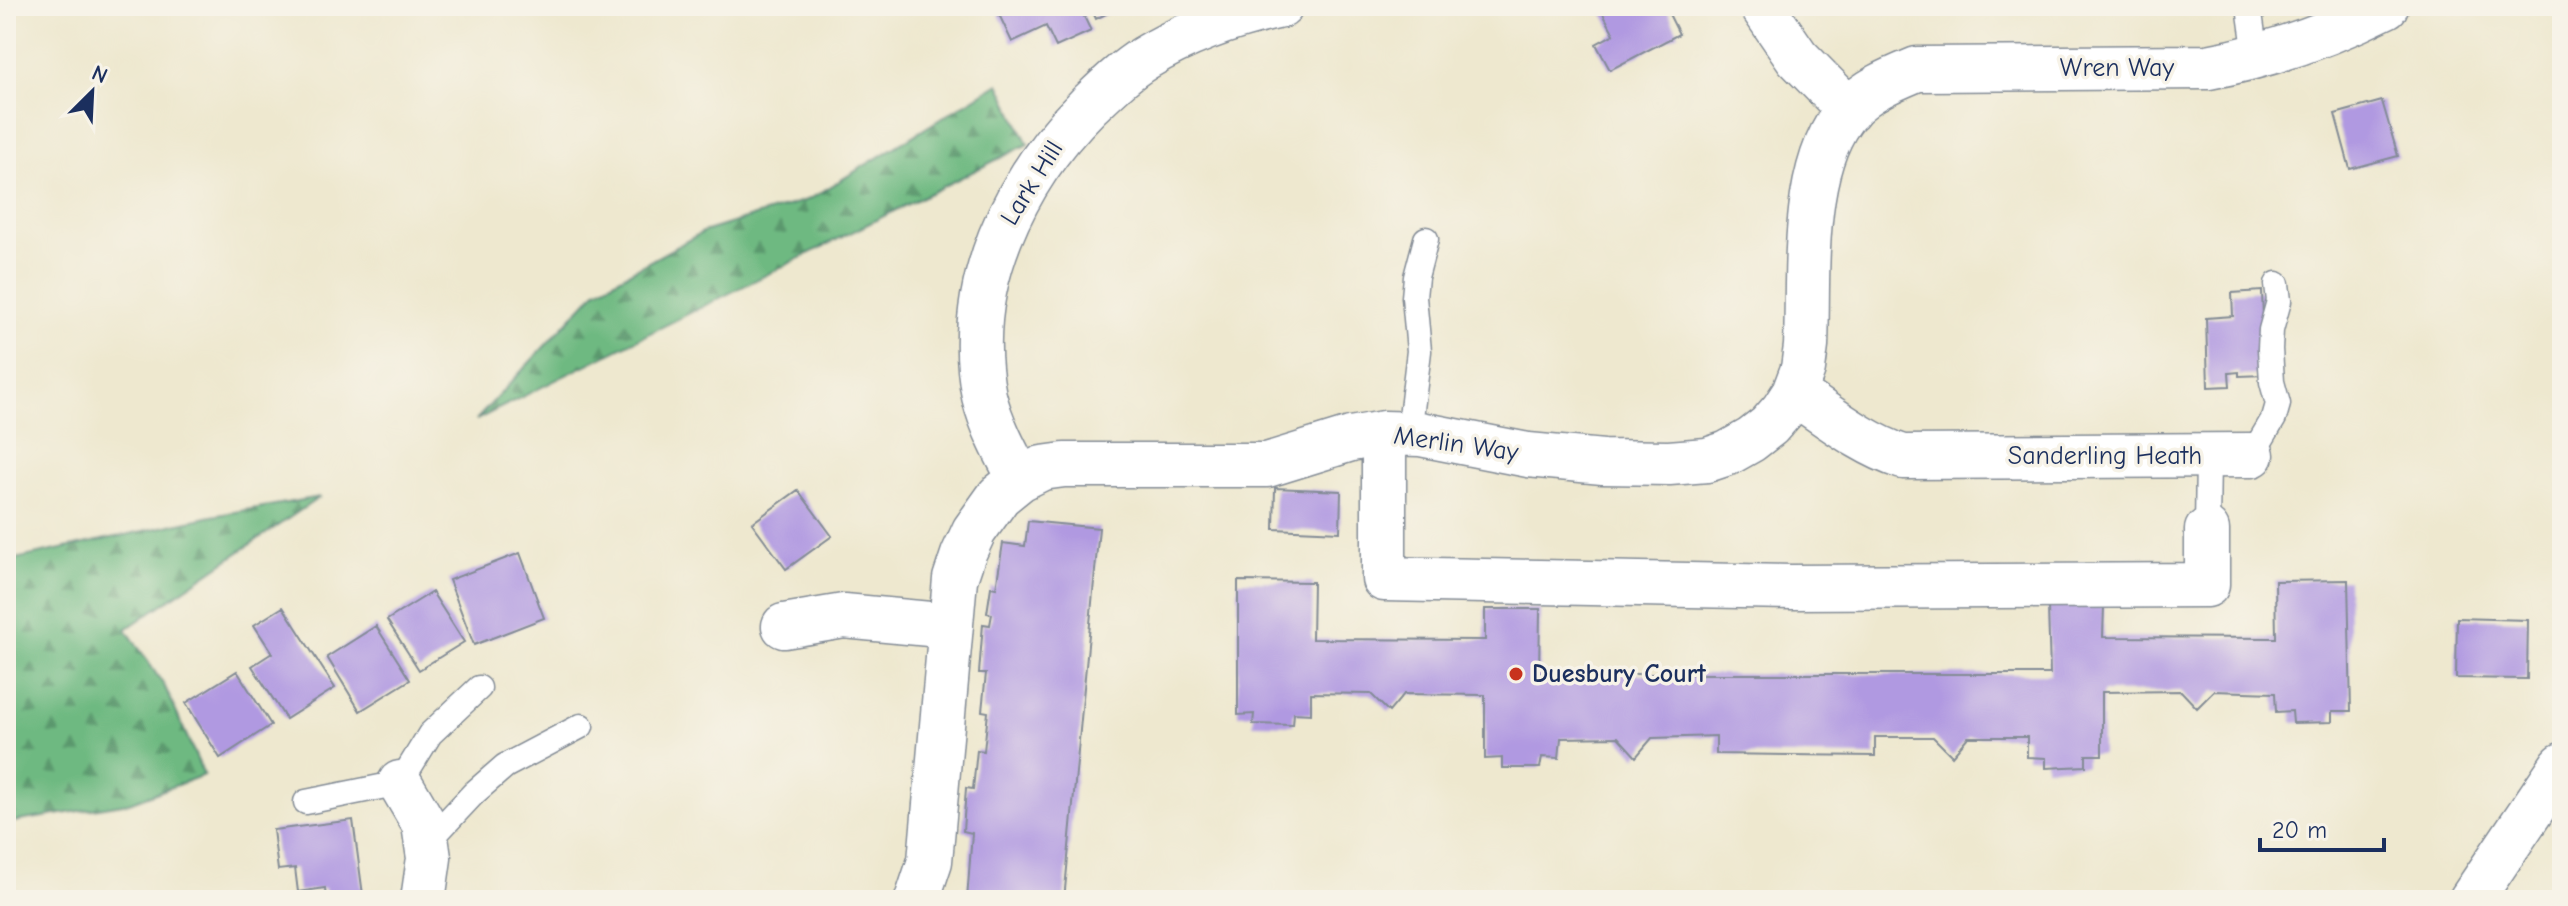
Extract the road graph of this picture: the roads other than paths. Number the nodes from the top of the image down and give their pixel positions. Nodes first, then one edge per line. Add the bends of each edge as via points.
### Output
1 (1281, 6) edge
2 (1762, 6) edge
3 (2249, 6) edge
4 (2386, 6) edge
5 (2256, 56) junction
6 (1849, 110) junction
7 (1426, 239) dead end
8 (2277, 284) dead end
9 (1794, 393) junction
10 (1396, 433) junction
11 (2252, 455) joint
12 (2208, 456) junction
13 (1020, 479) junction
14 (2207, 530) joint
15 (784, 626) dead end
16 (951, 626) junction
17 (479, 688) dead end
18 (581, 726) dead end
19 (2562, 765) edge
20 (400, 783) junction
21 (306, 802) dead end
22 (427, 843) junction
23 (423, 900) edge
24 (917, 900) edge
25 (2471, 900) edge

1 - 13 street, Lark Hill via 1203,30 1144,59 1069,126 1018,196 987,280 980,328 984,396
2 - 6 street via 1797,57
3 - 5 lane
4 - 5 street, Wren Way via 2346,26
5 - 6 street, Wren Way via 2173,69 1917,69 1881,84
6 - 9 street, Merlin Way via 1817,166 1806,346
7 - 10 lane via 1415,287 1419,351
8 - 11 lane, Sanderling Heath via 2270,349 2278,404
9 - 10 street, Merlin Way via 1769,426 1707,460 1603,462
9 - 12 street, Sanderling Heath via 1865,440 1903,457
10 - 13 street, Merlin Way via 1351,439 1267,465 1064,465
10 - 14 street via 1384,579 1791,587 2207,585
11 - 12 street, Sanderling Heath
12 - 14 lane
13 - 16 street, Merlin Way via 999,496 974,531 955,579
15 - 16 street via 844,616
16 - 24 street, Merlin Way via 930,861
17 - 20 lane via 430,734
18 - 22 lane via 505,766
19 - 25 street
20 - 21 lane
20 - 22 street via 424,824
22 - 23 street

